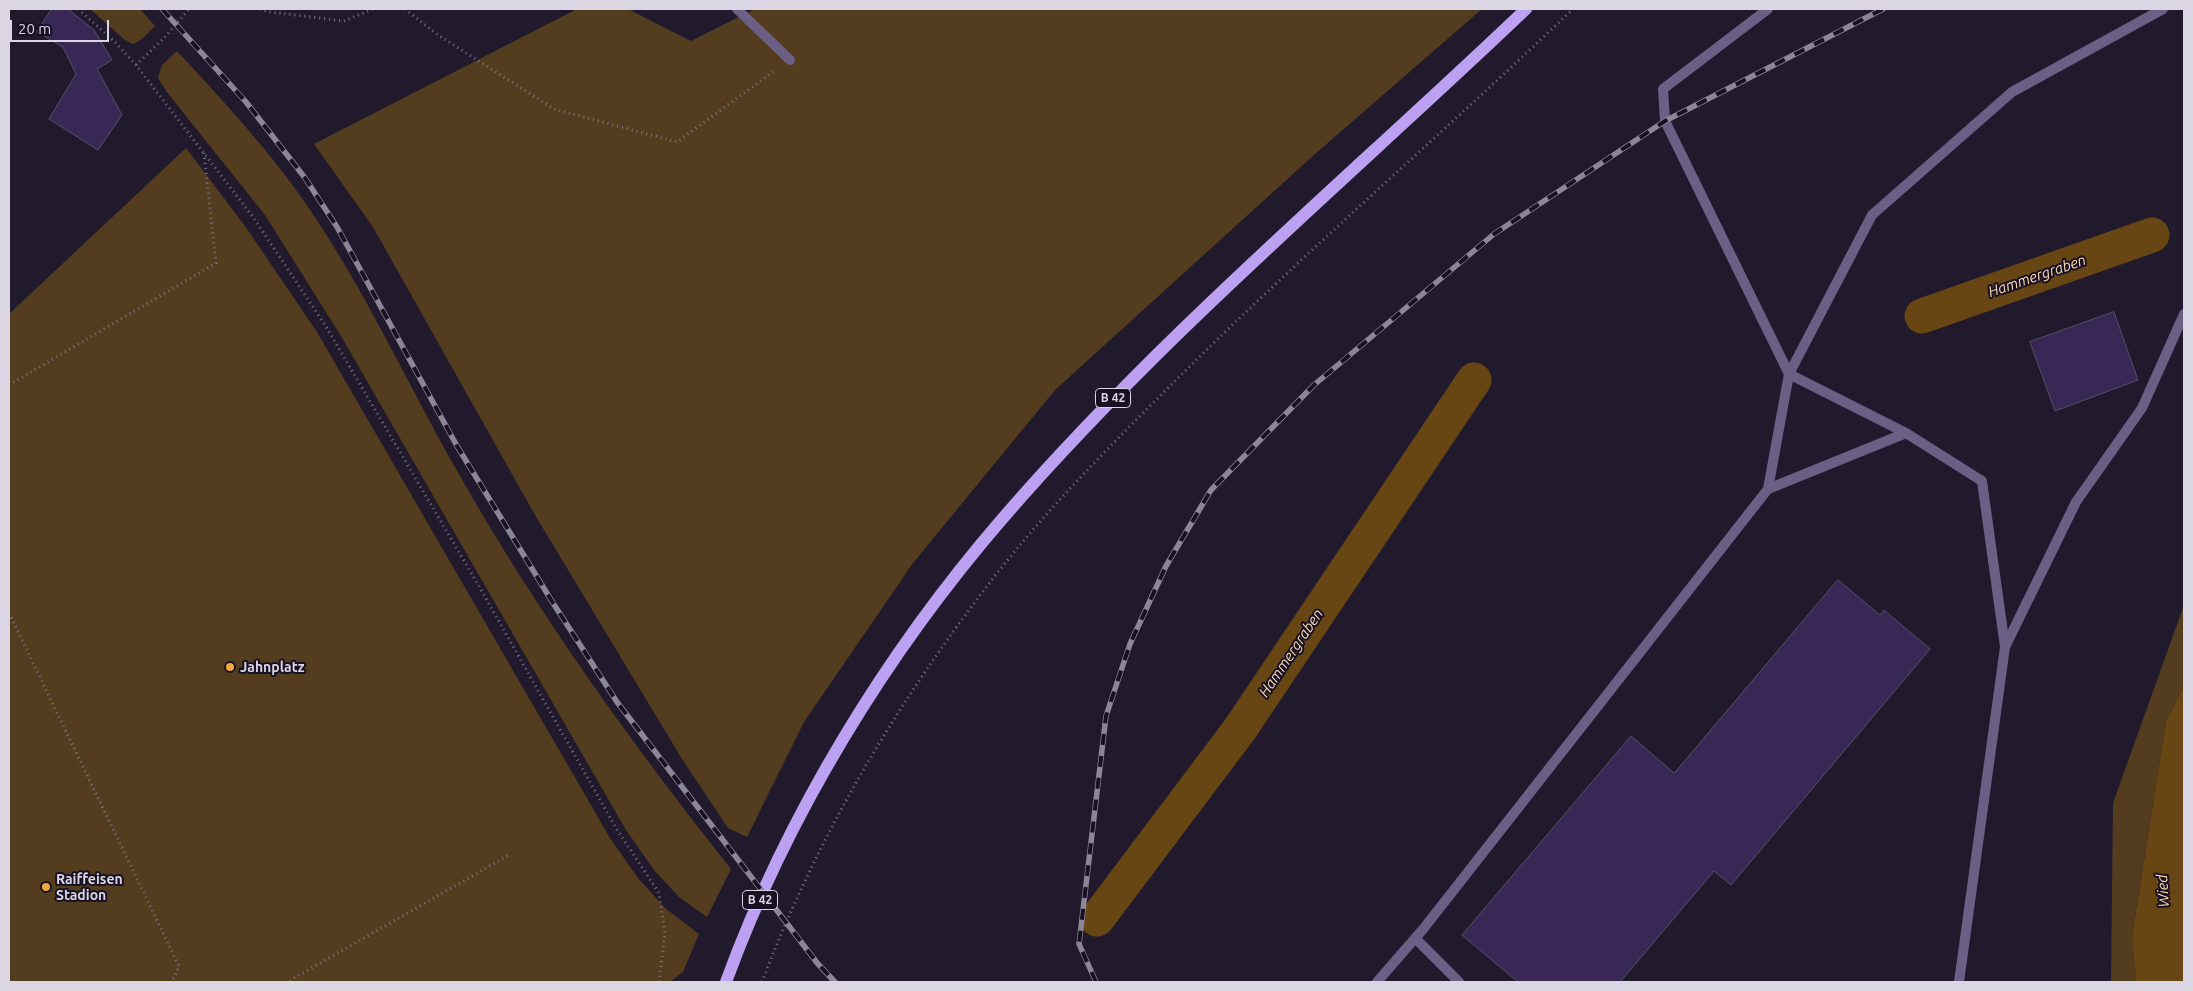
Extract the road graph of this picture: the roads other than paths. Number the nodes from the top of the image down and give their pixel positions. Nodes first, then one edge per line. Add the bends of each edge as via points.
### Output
1 (737, 9) edge
2 (1526, 9) edge
3 (1768, 9) edge
4 (2163, 9) edge
5 (790, 60) road end
6 (2184, 314) edge
7 (1789, 374) junction
8 (1906, 433) junction
9 (1768, 489) junction
10 (2005, 647) junction
11 (1415, 938) junction
12 (726, 982) edge
13 (1377, 982) edge
14 (1459, 982) edge
15 (1959, 982) edge

1 - 5 lane
2 - 12 main road, B 42 via 1178,332 1099,412 1001,520 905,643 862,708 781,854
3 - 7 lane via 1663,89 1665,121
4 - 7 lane via 2012,92 1872,215
6 - 10 lane via 2142,408 2076,502
7 - 8 lane
7 - 9 lane
8 - 9 lane
8 - 10 lane via 1982,481
9 - 11 lane
10 - 15 lane
11 - 13 lane
11 - 14 lane

